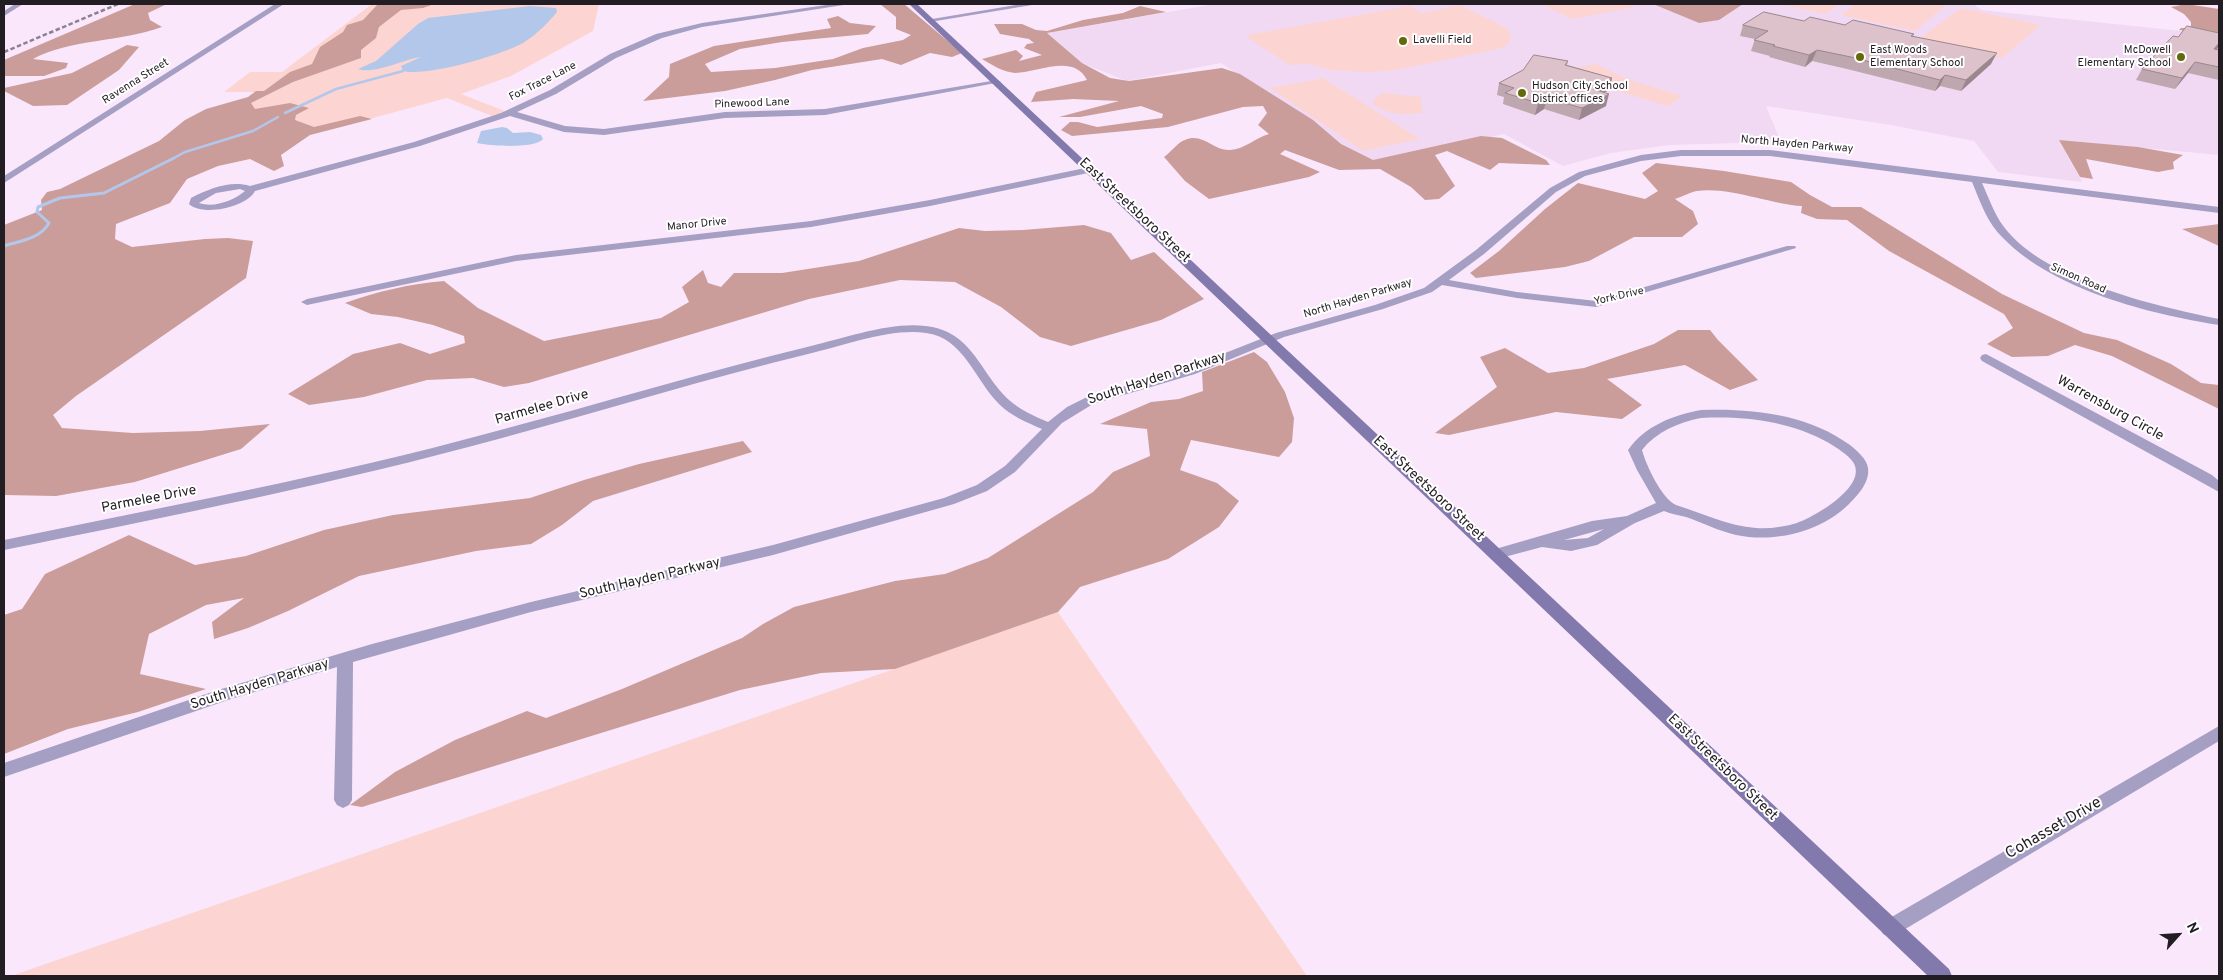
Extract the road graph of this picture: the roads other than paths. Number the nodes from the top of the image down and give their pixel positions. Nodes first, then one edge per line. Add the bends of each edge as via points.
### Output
1 (20, 4) edge
2 (280, 4) edge
3 (846, 4) edge
4 (913, 4) edge
5 (1034, 4) edge
6 (4, 14) edge
7 (930, 20) junction
8 (997, 82) junction
9 (510, 113) junction
10 (1090, 170) junction
11 (1976, 179) junction
12 (4, 180) edge
13 (250, 189) junction
14 (2219, 210) edge
15 (1791, 248) dead end
16 (1442, 282) junction
17 (307, 302) dead end
18 (2219, 322) edge
19 (1270, 340) junction
20 (1986, 358) dead end
21 (1049, 428) junction
22 (2219, 488) edge
23 (1665, 505) junction
24 (4, 545) edge
25 (1497, 554) junction
26 (346, 659) junction
27 (2219, 734) edge
28 (4, 770) edge
29 (343, 800) dead end
30 (1890, 928) junction
31 (1942, 976) edge

1 - 6 street
2 - 12 street, Ravenna Street
3 - 9 street, Fox Trace Lane via 702,25 659,36 613,56 561,88
4 - 7 main road, East Streetsboro Street
5 - 7 street
7 - 8 main road, East Streetsboro Street
8 - 9 street, Pinewood Lane via 825,112 725,115 604,132 564,129
8 - 10 main road, East Streetsboro Street
9 - 13 street, Fox Trace Lane via 425,142
10 - 17 street, Manor Drive via 810,224 516,258
10 - 19 main road, East Streetsboro Street
11 - 14 street, North Hayden Parkway
11 - 16 street, North Hayden Parkway via 1768,149 1681,153 1631,160 1582,174 1553,190
11 - 18 street, Simon Road via 1995,222 2013,241 2045,264 2078,281 2124,298
13 - 13 street, Fox Trace Lane via 240,186 218,190 199,196 194,204 203,207 228,203 247,195
15 - 16 street, York Drive via 1596,304 1517,296
16 - 19 street, North Hayden Parkway via 1413,296
19 - 21 street, South Hayden Parkway via 1191,371 1089,401 1071,410
19 - 25 main road, East Streetsboro Street
20 - 22 street, Warrensburg Circle via 2207,478
21 - 24 street, Parmelee Drive via 1020,414 1001,400 958,340 926,329 901,329 726,371 516,431 344,474
21 - 26 street, South Hayden Parkway via 1010,470 982,488 949,501 777,549 483,619
23 - 23 street via 1740,531 1781,531 1809,524 1834,511 1853,491 1861,476 1861,466 1850,451 1798,423 1763,417 1697,415 1663,428 1635,450 1637,460
23 - 25 street via 1630,520 1600,539 1564,546 1542,542 1513,547
25 - 30 main road, East Streetsboro Street
26 - 28 street, South Hayden Parkway via 224,695
26 - 29 street
27 - 30 street, Cohasset Drive
30 - 31 main road, East Streetsboro Street

